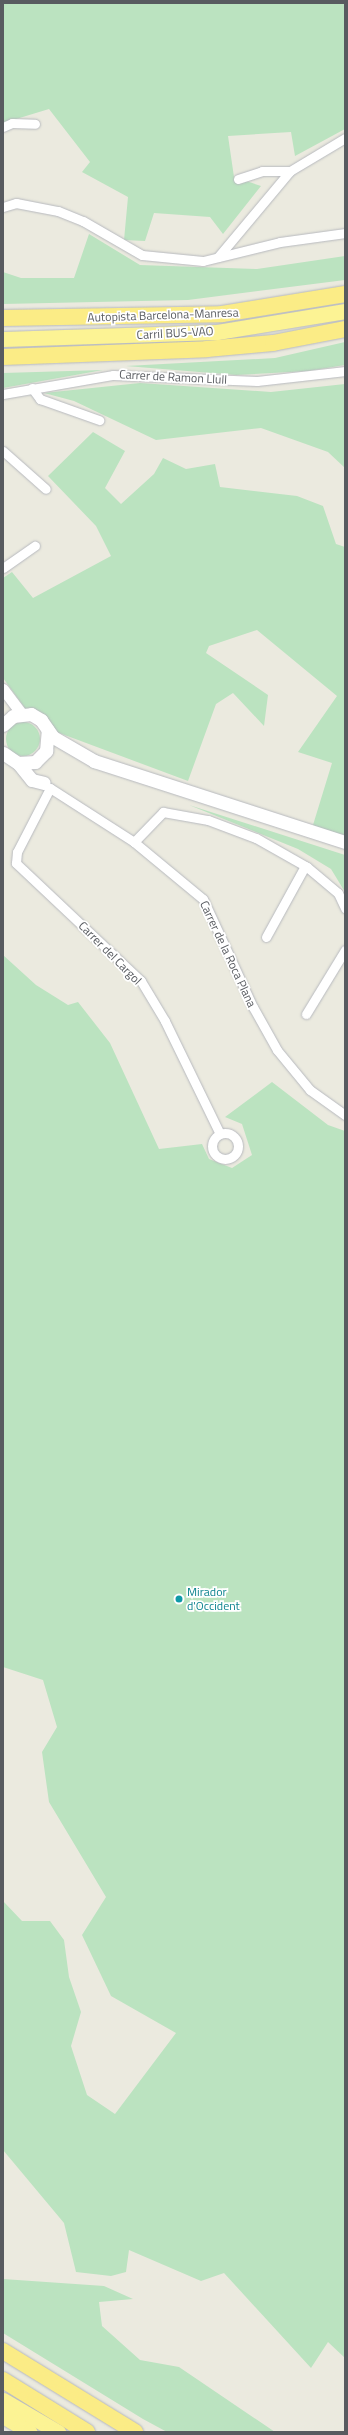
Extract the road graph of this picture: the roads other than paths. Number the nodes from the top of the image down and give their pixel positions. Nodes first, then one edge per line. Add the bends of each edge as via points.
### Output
1 (35, 124) dead end
2 (3, 127) edge
3 (345, 138) edge
4 (290, 171) junction
5 (238, 179) dead end
6 (3, 207) edge
7 (345, 233) edge
8 (218, 257) junction
9 (345, 294) edge
10 (345, 311) edge
11 (3, 318) edge
12 (345, 329) edge
13 (3, 339) edge
14 (3, 357) edge
15 (345, 371) edge
16 (32, 388) junction
17 (3, 394) edge
18 (99, 420) dead end
19 (3, 451) edge
20 (46, 489) dead end
21 (35, 546) dead end
22 (4, 565) edge
23 (3, 689) edge
24 (3, 698) edge
25 (22, 714) junction
26 (5, 722) edge
27 (48, 730) junction
28 (70, 749) junction
29 (3, 753) edge
30 (42, 755) junction
31 (18, 763) junction
32 (47, 785) junction
33 (134, 842) junction
34 (345, 842) edge
35 (305, 866) junction
36 (345, 908) edge
37 (266, 936) dead end
38 (345, 950) edge
39 (306, 1014) dead end
40 (345, 1115) edge
41 (220, 1134) dead end
42 (3, 2351) edge
43 (3, 2380) edge
44 (3, 2400) edge
45 (3, 2416) edge
46 (30, 2432) edge
47 (58, 2432) edge
48 (87, 2432) edge
49 (134, 2432) edge

1 - 2 street via 12,123
3 - 4 street via 326,147
4 - 5 street via 262,170
4 - 8 street
6 - 8 street via 16,203 58,211 83,220 142,255 202,261
7 - 8 street via 280,242
9 - 11 highway, Autopista Barcelona-Manresa via 222,314
10 - 13 highway, Carril BUS-VAO via 247,329
12 - 14 highway via 273,343 207,349
15 - 16 street, Carrer de Ramon Llull via 257,382 113,375
16 - 17 street, Carrer de Ramon Llull
16 - 18 street via 40,399
19 - 20 street
21 - 22 street
23 - 25 street
24 - 26 street
25 - 26 main road
25 - 27 main road via 36,717
27 - 28 main road
27 - 30 main road
28 - 30 main road
28 - 34 main road via 94,761
29 - 31 main road
30 - 31 main road
30 - 32 main road
31 - 32 main road via 32,780
32 - 33 street, Carrer de la Roca Plana
32 - 41 street, Carrer del Cargol via 16,863 141,981 165,1021
33 - 35 street via 163,812 177,812 256,838
33 - 40 street, Carrer de la Roca Plana via 203,899 253,1007 277,1050 310,1090
35 - 36 street via 338,893
35 - 37 street
38 - 39 street
42 - 49 highway
43 - 48 highway
44 - 47 highway
45 - 46 highway

